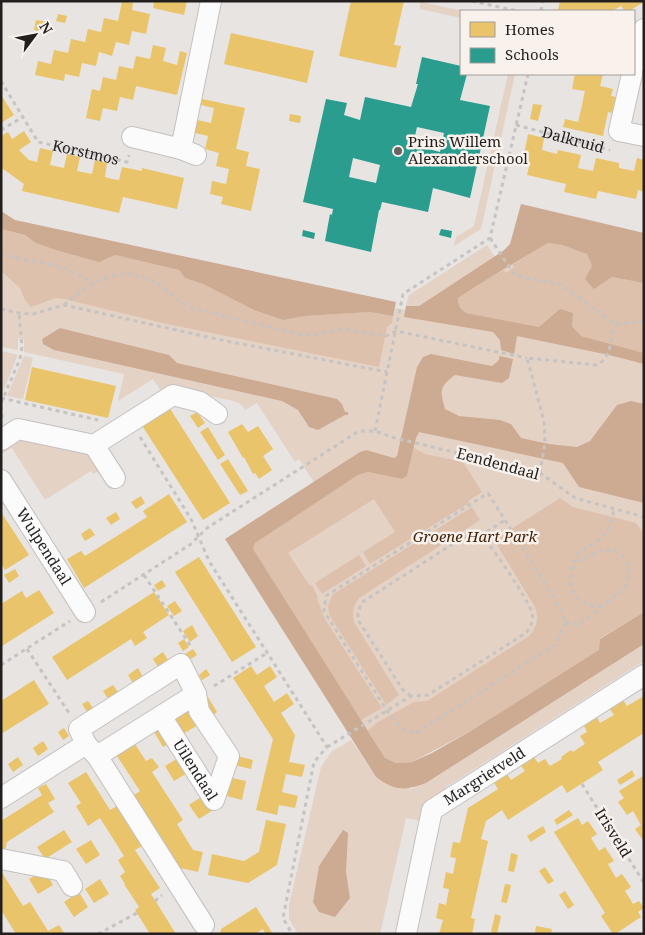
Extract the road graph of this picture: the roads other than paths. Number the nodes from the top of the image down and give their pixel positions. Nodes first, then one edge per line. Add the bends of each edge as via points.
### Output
1 (211, 1) edge
2 (644, 29) edge
3 (635, 62) edge
4 (632, 75) edge
5 (644, 136) edge
6 (132, 137) road end
7 (218, 414) dead end
8 (1, 440) edge
9 (94, 445) junction
10 (115, 478) dead end
11 (1, 480) edge
12 (85, 612) dead end
13 (644, 675) edge
14 (196, 694) junction
15 (161, 716) junction
16 (87, 743) junction
17 (1, 798) edge
18 (1, 859) edge
19 (72, 886) dead end
20 (204, 925) dead end
21 (406, 934) edge

1 - 6 street, Korstmos via 188,152
2 - 3 street
4 - 5 street, Dalkruid via 619,131
7 - 9 street via 200,402 173,394
8 - 9 street via 18,429
9 - 10 street
11 - 12 street, Wulpendaal
13 - 21 street, Margrietveld via 432,810
14 - 15 street
14 - 15 street, Uilendaal via 199,711 229,756 214,800
14 - 16 street, Uilendaal via 181,664
15 - 16 street
16 - 17 street
16 - 20 street
18 - 19 street via 63,870

